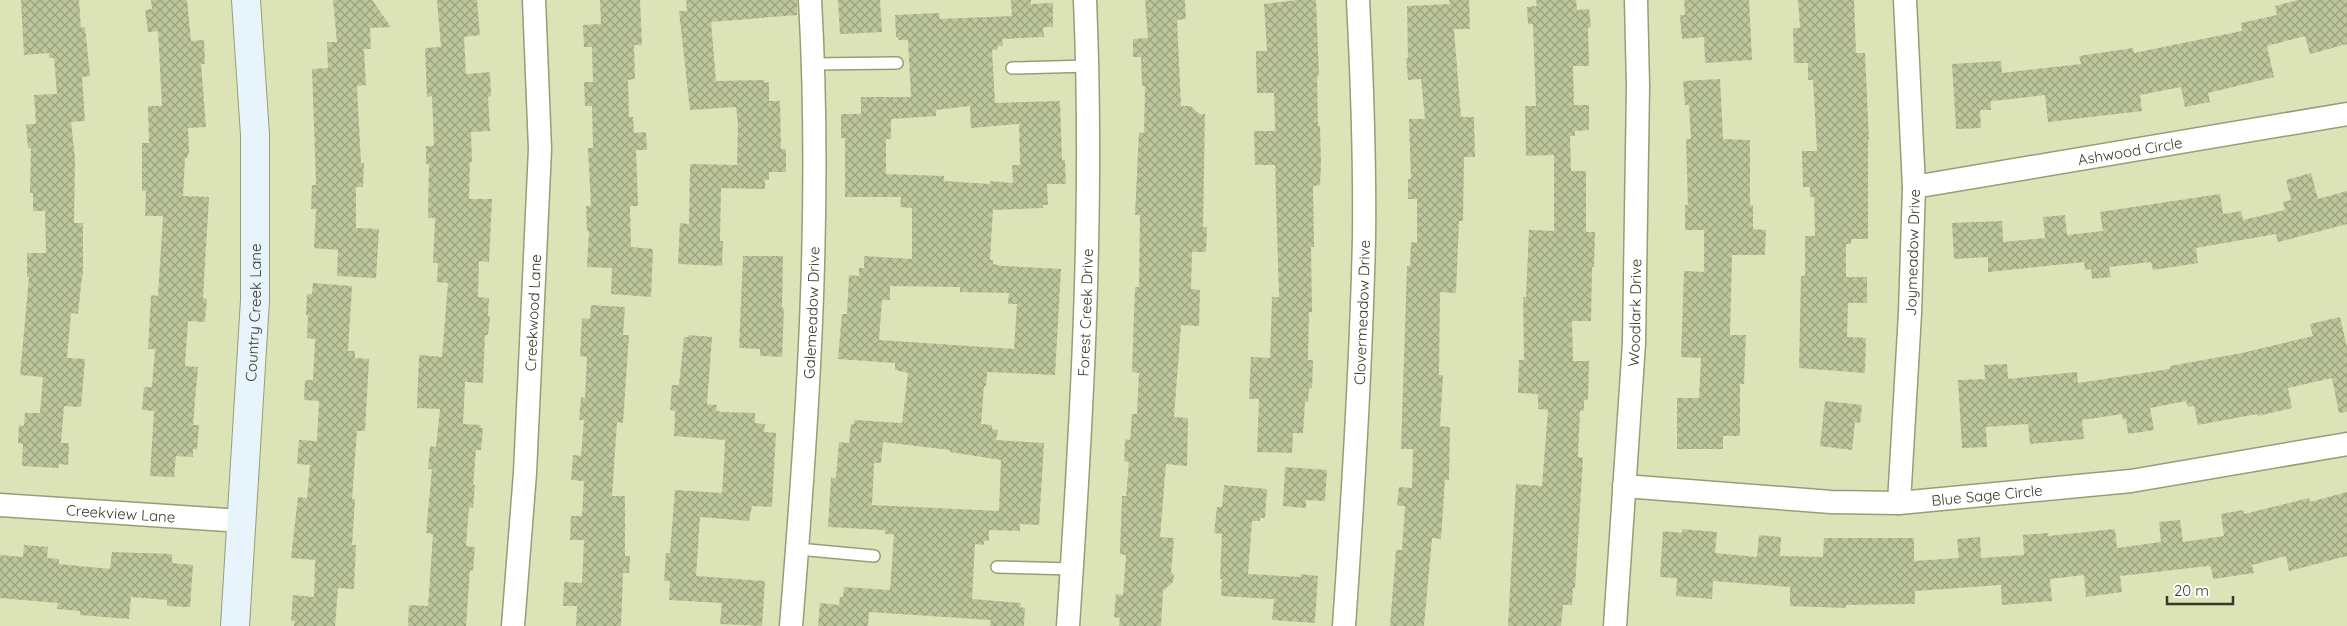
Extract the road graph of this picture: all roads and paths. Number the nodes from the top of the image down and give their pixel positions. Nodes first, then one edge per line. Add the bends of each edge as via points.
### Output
1 (246, 0) edge
2 (534, 0) edge
3 (810, 0) edge
4 (1085, 0) edge
5 (1358, 0) edge
6 (1636, 0) edge
7 (1905, 0) edge
8 (897, 62) dead end
9 (813, 64) junction
10 (1088, 66) junction
11 (1012, 68) dead end
12 (2347, 114) edge
13 (1914, 187) junction
14 (2347, 444) edge
15 (1624, 486) junction
16 (1899, 503) junction
17 (0, 505) edge
18 (242, 521) junction
19 (798, 549) junction
20 (874, 556) dead end
21 (997, 567) dead end
22 (1072, 570) junction
23 (235, 626) edge
24 (513, 626) edge
25 (791, 626) edge
26 (1068, 626) edge
27 (1344, 626) edge
28 (1615, 626) edge

1 - 18 street, Country Creek Lane via 255,135 255,300
2 - 24 street, Creekwood Lane via 540,150 525,474
3 - 9 street, Galemeadow Drive
4 - 10 street, Forest Creek Drive
5 - 27 street, Clovermeadow Drive via 1364,236 1356,456
6 - 15 street, Woodlark Drive via 1638,86 1634,343
7 - 13 street, Joymeadow Drive
8 - 9 lane
9 - 19 street, Galemeadow Drive via 815,196
10 - 11 lane
10 - 22 street, Forest Creek Drive via 1088,247
12 - 13 street, Ashwood Circle
13 - 16 street, Joymeadow Drive
14 - 16 street, Blue Sage Circle via 2131,481
15 - 16 street, Blue Sage Circle via 1831,502
15 - 28 street, Woodlark Drive
17 - 18 street, Creekview Lane
18 - 23 street, Country Creek Lane
19 - 20 lane
19 - 25 street, Galemeadow Drive
21 - 22 lane
22 - 26 street, Forest Creek Drive

